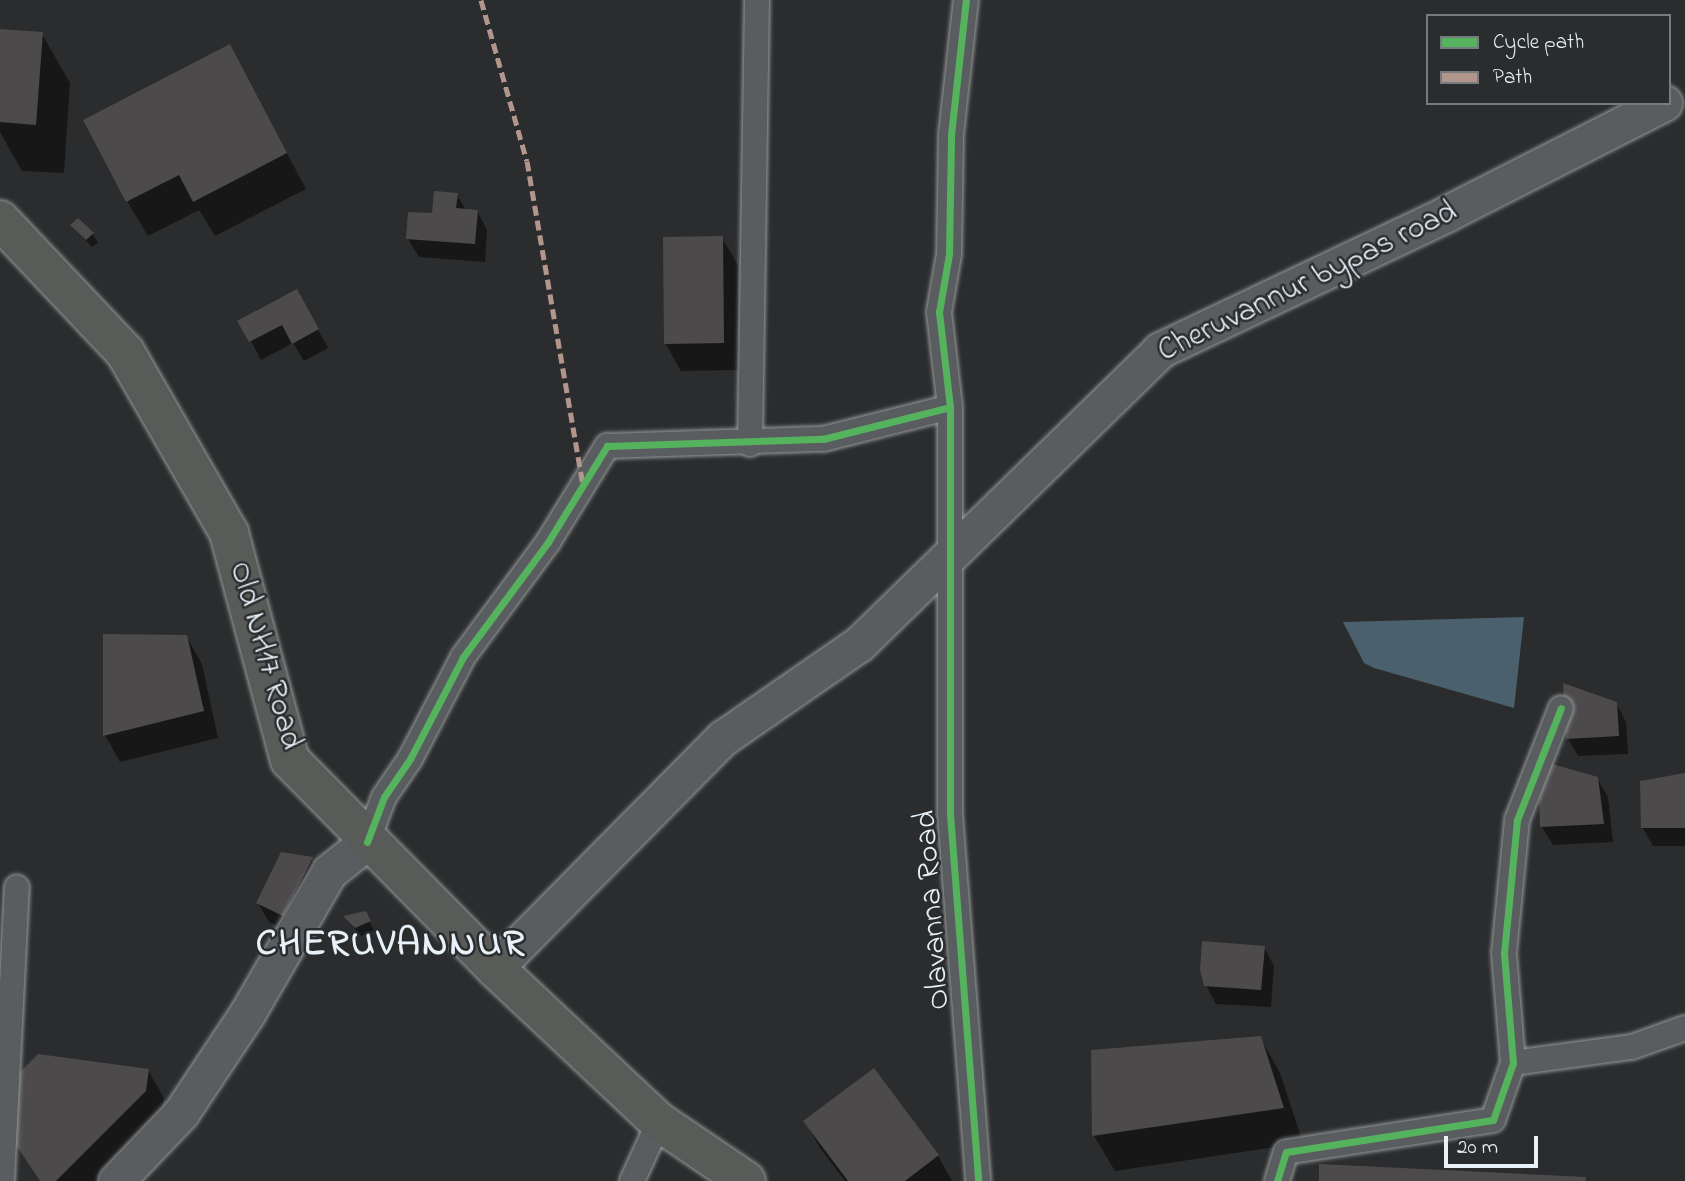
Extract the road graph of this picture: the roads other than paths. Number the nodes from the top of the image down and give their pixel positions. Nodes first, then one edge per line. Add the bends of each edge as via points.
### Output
1 (757, 0) edge
2 (966, 0) edge
3 (1660, 105) edge
4 (0, 220) edge
5 (950, 407) junction
6 (750, 444) junction
7 (951, 551) junction
8 (1561, 708) dead end
9 (367, 842) junction
10 (17, 887) dead end
11 (495, 968) junction
12 (1685, 1028) edge
13 (1513, 1063) junction
14 (659, 1122) junction
15 (2, 1181) edge
16 (116, 1181) edge
17 (632, 1181) edge
18 (746, 1181) edge
19 (978, 1181) edge
20 (1278, 1181) edge

1 - 6 street
2 - 5 street, Olavanna Road via 950,135 950,254 939,312
3 - 7 main road, Cheruvannur bypas road via 1160,350
4 - 9 main road, Old NH17 Road via 125,352 229,533 290,760
5 - 6 street via 823,439
5 - 7 street, Olavanna Road
6 - 9 street via 607,446 548,542 463,657 410,759 384,797
7 - 11 main road, Cheruvannur bypas road via 859,644 723,738
7 - 19 street, Olavanna Road via 950,814
8 - 13 street via 1517,820 1504,953
9 - 11 main road, Old NH17 Road
9 - 16 main road via 329,872 248,1012 181,1113
10 - 15 street
11 - 14 main road, Old NH17 Road
12 - 13 street via 1632,1047
13 - 20 street via 1493,1120 1286,1152
14 - 17 street
14 - 18 main road, Old NH17 Road

